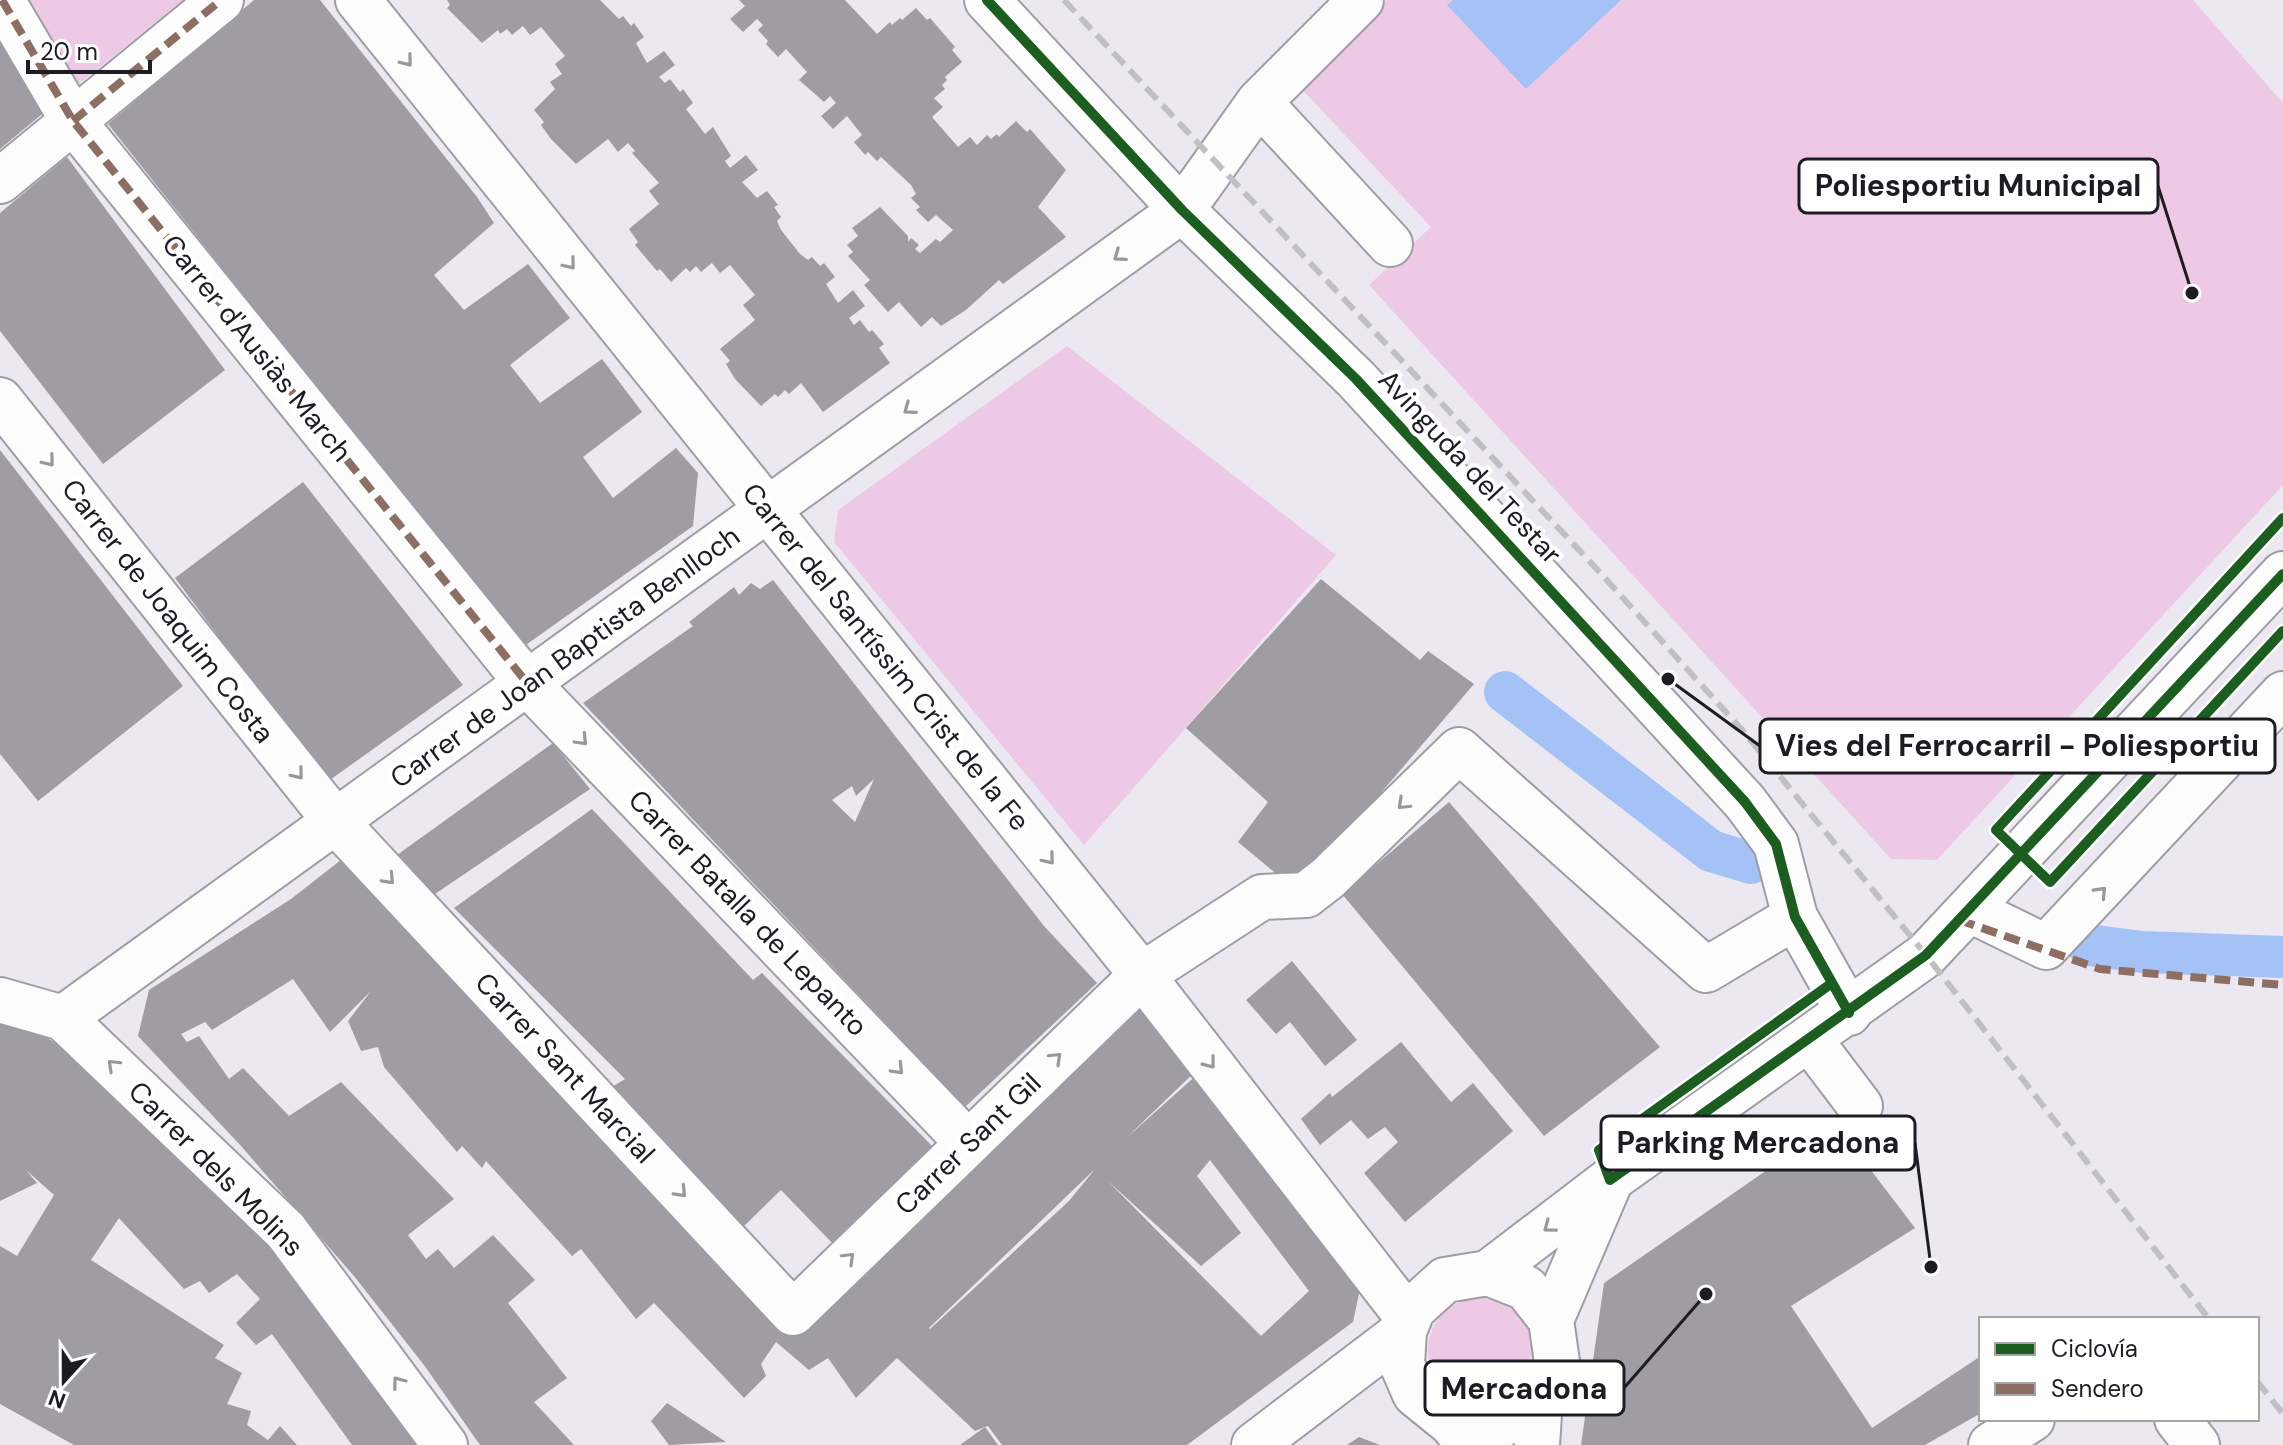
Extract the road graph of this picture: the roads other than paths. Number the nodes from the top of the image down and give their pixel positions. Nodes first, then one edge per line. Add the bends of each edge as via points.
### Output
1 (2, 0) edge
2 (221, 0) edge
3 (358, 0) edge
4 (987, 0) edge
5 (1361, 0) edge
6 (1259, 102) junction
7 (73, 121) junction
8 (0, 181) edge
9 (1182, 210) junction
10 (1390, 244) dead end
11 (0, 400) edge
12 (769, 511) junction
13 (2283, 574) edge
14 (528, 684) junction
15 (2283, 694) edge
16 (336, 822) junction
17 (1970, 910) junction
18 (1795, 917) junction
19 (1142, 975) junction
20 (0, 1000) edge
21 (1849, 1013) junction
22 (63, 1018) junction
23 (1810, 1040) junction
24 (1860, 1106) dead end
25 (968, 1143) junction
26 (1610, 1180) junction
27 (1488, 1273) junction
28 (793, 1313) joint
29 (1551, 1320) junction
30 (1406, 1325) junction
31 (1415, 1394) junction
32 (1540, 1400) junction
33 (1310, 1404) junction
34 (2029, 1421) edge
35 (2179, 1421) edge
36 (1460, 1434) edge
37 (445, 1445) edge
38 (1254, 1445) edge
39 (1537, 1445) edge
40 (1991, 1445) edge
41 (2197, 1445) edge

1 - 7 street, Carrer d'Ausiàs March
2 - 7 street
3 -> 12 street, Carrer del Santíssim Crist de la Fe
4 - 9 street, Avinguda del Testar
5 - 6 street, Carrer de Joan Baptista Benlloch
6 - 9 street, Carrer de Joan Baptista Benlloch
6 - 10 street
7 - 8 street
7 - 14 street, Carrer d'Ausiàs March
9 -> 12 street, Carrer de Joan Baptista Benlloch
9 - 18 street, Avinguda del Testar via 1356,379 1745,802 1776,844
11 -> 16 street, Carrer de Joaquim Costa
12 - 14 street, Carrer de Joan Baptista Benlloch
12 -> 19 street, Carrer del Santíssim Crist de la Fe
13 - 17 street
14 - 16 street, Carrer de Joan Baptista Benlloch
14 -> 25 street, Carrer Batalla de Lepanto
17 -> 15 street via 2046,947
16 - 22 street, Carrer de Joan Baptista Benlloch
16 -> 28 street, Carrer Sant Marcial
17 - 21 street via 1926,955
18 -> 19 street, Carrer Sant Gil via 1706,970 1459,750 1306,895 1262,897
18 - 21 street, Avinguda del Testar
25 -> 19 street, Carrer Sant Gil
19 -> 30 street, Carrer del Santíssim Crist de la Fe
20 - 22 street
21 - 23 street
37 -> 22 street, Carrer dels Molins via 286,1231
23 - 24 street
23 - 26 street
28 -> 25 street, Carrer Sant Gil
26 -> 27 street
26 - 29 street
27 - 29 street via 1526,1288
27 - 30 street via 1445,1280 1413,1309
29 - 32 street via 1557,1362
30 - 31 street via 1402,1364
30 - 33 street
31 - 33 street via 1363,1392
31 - 36 street
32 - 36 street via 1500,1426
32 - 39 street
33 - 38 street
34 - 40 street
35 - 41 street

